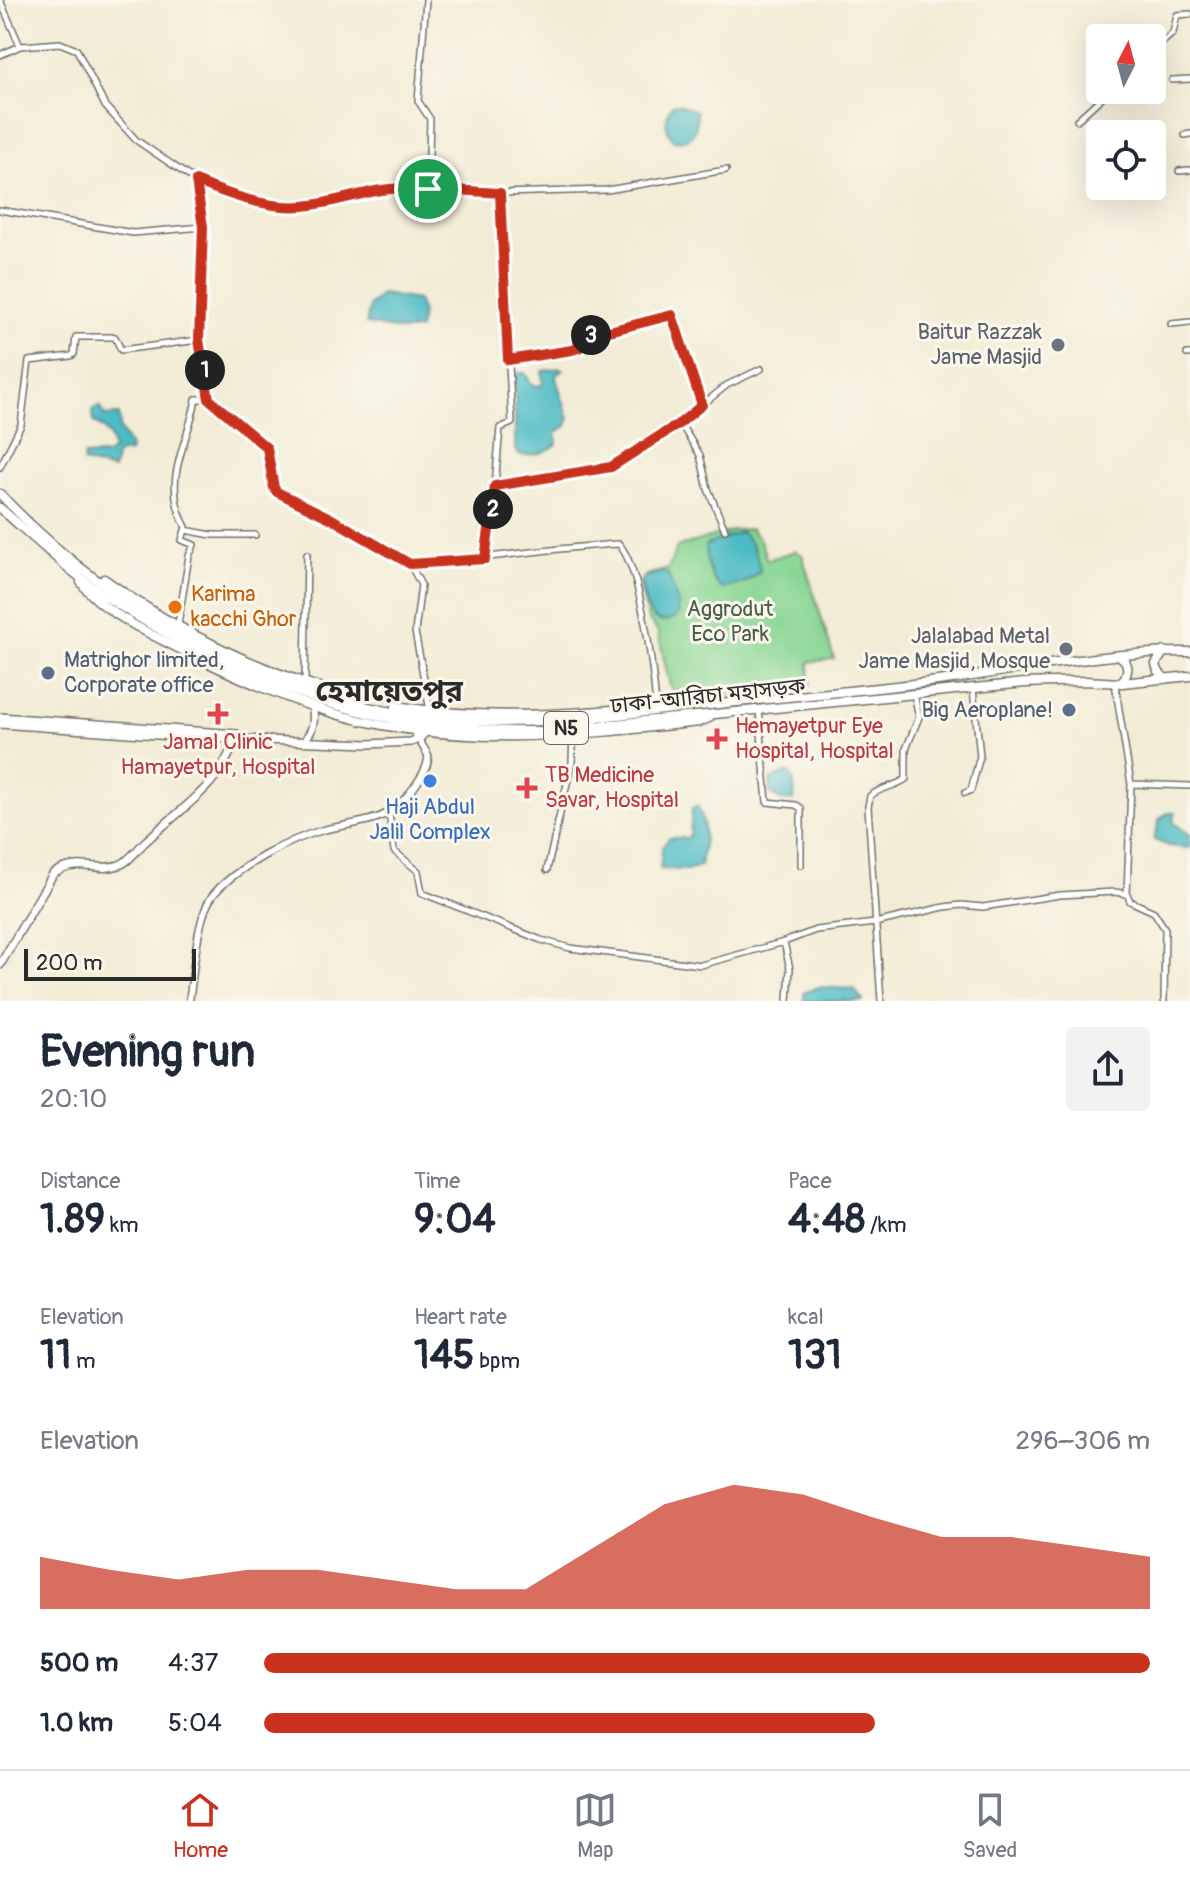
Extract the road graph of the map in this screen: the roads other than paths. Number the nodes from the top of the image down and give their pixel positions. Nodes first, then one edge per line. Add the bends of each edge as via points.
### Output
1 (0, 0) edge
2 (426, 0) edge
3 (1190, 14) edge
4 (1166, 39) edge
5 (20, 46) junction
6 (0, 55) edge
7 (1190, 79) edge
8 (1172, 80) dead end
9 (1095, 104) edge
10 (1077, 120) dead end
11 (726, 170) dead end
12 (1190, 170) edge
13 (1179, 171) dead end
14 (196, 181) junction
15 (428, 189) junction
16 (500, 193) junction
17 (0, 210) edge
18 (203, 227) junction
19 (1190, 322) edge
20 (1171, 324) dead end
21 (199, 340) junction
22 (508, 360) junction
23 (761, 369) dead end
24 (209, 399) junction
25 (702, 405) junction
26 (680, 423) junction
27 (0, 467) edge
28 (495, 486) junction
29 (0, 494) edge
30 (0, 508) edge
31 (185, 528) junction
32 (725, 530) dead end
33 (255, 535) dead end
34 (307, 554) dead end
35 (485, 559) junction
36 (410, 564) junction
37 (79, 571) junction
38 (178, 624) junction
39 (1164, 651) junction
40 (1190, 652) edge
41 (1119, 655) junction
42 (1190, 676) edge
43 (1165, 679) junction
44 (305, 682) junction
45 (1118, 683) junction
46 (973, 689) junction
47 (914, 693) junction
48 (312, 706) junction
49 (656, 706) junction
50 (716, 709) junction
51 (759, 710) junction
52 (430, 711) junction
53 (0, 717) edge
54 (0, 724) edge
55 (420, 734) junction
56 (573, 734) junction
57 (235, 737) junction
58 (307, 737) junction
59 (1131, 784) junction
60 (1190, 786) edge
61 (965, 793) dead end
62 (389, 813) junction
63 (801, 865) dead end
64 (547, 870) dead end
65 (1127, 894) junction
66 (875, 923) junction
67 (784, 942) junction
68 (0, 965) edge
69 (189, 1001) edge
70 (788, 1001) edge
71 (881, 1001) edge
72 (1164, 1001) edge

1 - 5 street
2 - 15 street via 418,101 430,119
3 - 4 street via 1177,15
5 - 6 street
5 - 14 street via 60,43 77,50 105,106 136,140
7 - 8 street
9 - 10 street
11 - 16 street via 607,190
12 - 13 street
14 - 15 street via 229,195 302,206 383,190
14 - 18 street
15 - 16 street
16 - 22 street
17 - 18 street via 133,233
18 - 21 street
19 - 20 street
21 - 24 street
21 - 27 street via 121,350 115,337 76,337 71,356 29,361 21,425
22 - 25 street via 572,350 579,348 578,339 672,315
22 - 28 street via 512,423 500,428
23 - 25 street via 727,385
24 - 31 street via 196,399 176,474 176,510
24 - 36 street via 267,448 277,492
25 - 26 street
26 - 28 street via 611,467
26 - 32 street via 700,455
28 - 35 street
29 - 37 highway, N5
30 - 37 highway, ঢাকা-আরিচা মহাসড়ক / N5
31 - 33 street via 212,535
31 - 38 street via 182,540 194,545
34 - 44 street
35 - 36 street
35 - 49 street via 619,544 629,560 653,659
36 - 52 street via 421,585 415,632
37 - 38 highway via 98,574
37 - 48 highway via 85,588 102,603 168,644 267,691
37 - 50 highway, ঢাকা-আরিচা মহাসড়ক / N5 via 213,650 265,675 348,701 431,718 503,722
38 - 44 highway
39 - 40 highway, ঢাকা-আরিচা মহাসড়ক / N5
39 - 41 highway, ঢাকা-আরিচা মহাসড়ক / N5
39 - 43 highway via 1156,664
41 - 45 highway via 1128,666
41 - 50 highway, ঢাকা-আরিচা মহাসড়ক / N5
42 - 43 highway, ঢাকা-আরিচা মহাসড়ক / N5
43 - 45 highway, ঢাকা-আরিচা মহাসড়ক / N5
44 - 52 highway
45 - 46 highway, ঢাকা-আরিচা মহাসড়ক / N5
45 - 59 street
46 - 47 highway, ঢাকা-আরিচা মহাসড়ক / N5
46 - 61 street via 980,756 971,790
47 - 51 highway, ঢাকা-আরিচা মহাসড়ক / N5
47 - 66 street via 919,717 906,749 906,779 875,791 868,807
48 - 55 highway
48 - 58 main road
49 - 50 highway
49 - 52 highway via 509,716
50 - 51 highway, ঢাকা-আরিচা মহাসড়ক / N5
50 - 56 highway via 699,722
51 - 63 street via 767,802 801,808
53 - 57 main road
54 - 57 main road
55 - 56 highway
55 - 57 main road via 411,742 368,744
55 - 58 main road
55 - 62 street via 428,755 426,772
56 - 64 street via 572,762
57 - 58 main road
57 - 68 main road via 220,770 194,800 122,865 77,864 53,874
59 - 60 street
59 - 65 street
62 - 67 street via 394,851 418,871 422,893 541,940 701,965
62 - 69 street via 294,840 212,895 203,915
65 - 66 street via 961,905
65 - 72 street via 1130,901 1154,912 1165,929
66 - 67 street via 816,930
66 - 71 street
67 - 70 street via 790,969

